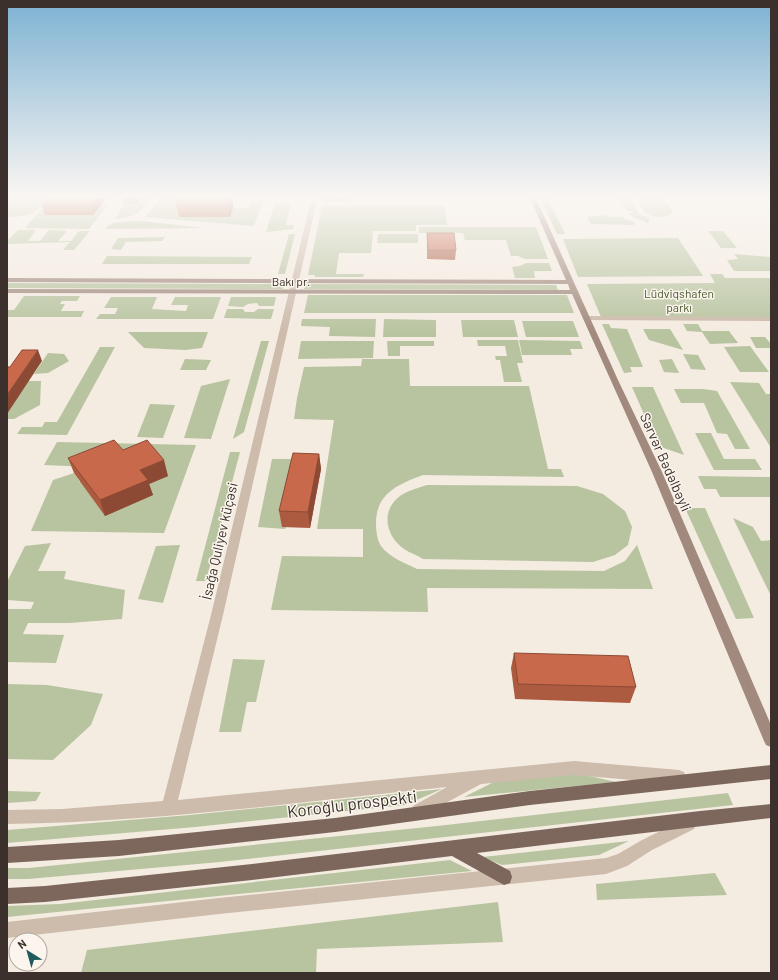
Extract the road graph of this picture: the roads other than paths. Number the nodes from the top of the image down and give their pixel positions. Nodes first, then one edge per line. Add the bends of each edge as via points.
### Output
1 (304, 242) edge
2 (553, 242) edge
3 (7, 280) edge
4 (571, 282) junction
5 (294, 286) junction
6 (7, 291) edge
7 (576, 292) junction
8 (587, 318) junction
9 (771, 319) edge
10 (771, 741) edge
11 (771, 772) edge
12 (480, 777) junction
13 (701, 779) junction
14 (169, 808) junction
15 (771, 811) edge
16 (411, 815) junction
17 (7, 817) edge
18 (700, 818) junction
19 (454, 848) junction
20 (7, 855) edge
21 (504, 877) junction
22 (7, 896) edge
23 (7, 930) edge

1 - 5 street, İsağa Quliyev küçəsi
2 - 4 street, Sərvər Bədəlbəyli
3 - 5 street, Bakı pr.
4 - 5 street, Bakı pr.
4 - 7 street, Sərvər Bədəlbəyli
5 - 6 street, Bakı pr.
5 - 7 street, Bakı pr.
5 - 14 street, İsağa Quliyev küçəsi
7 - 8 street, Sərvər Bədəlbəyli
8 - 9 street
8 - 10 street, Sərvər Bədəlbəyli via 657,472
11 - 13 main road, Koroğlu prospekti
12 - 13 street via 574,768
12 - 14 street
12 - 16 street
13 - 16 main road, Koroğlu prospekti via 530,798
14 - 17 street via 62,816
15 - 18 main road
16 - 20 main road, Koroğlu prospekti via 119,848
18 - 19 main road
18 - 21 street via 606,866
19 - 21 main road
19 - 22 main road via 245,873
21 - 23 street

